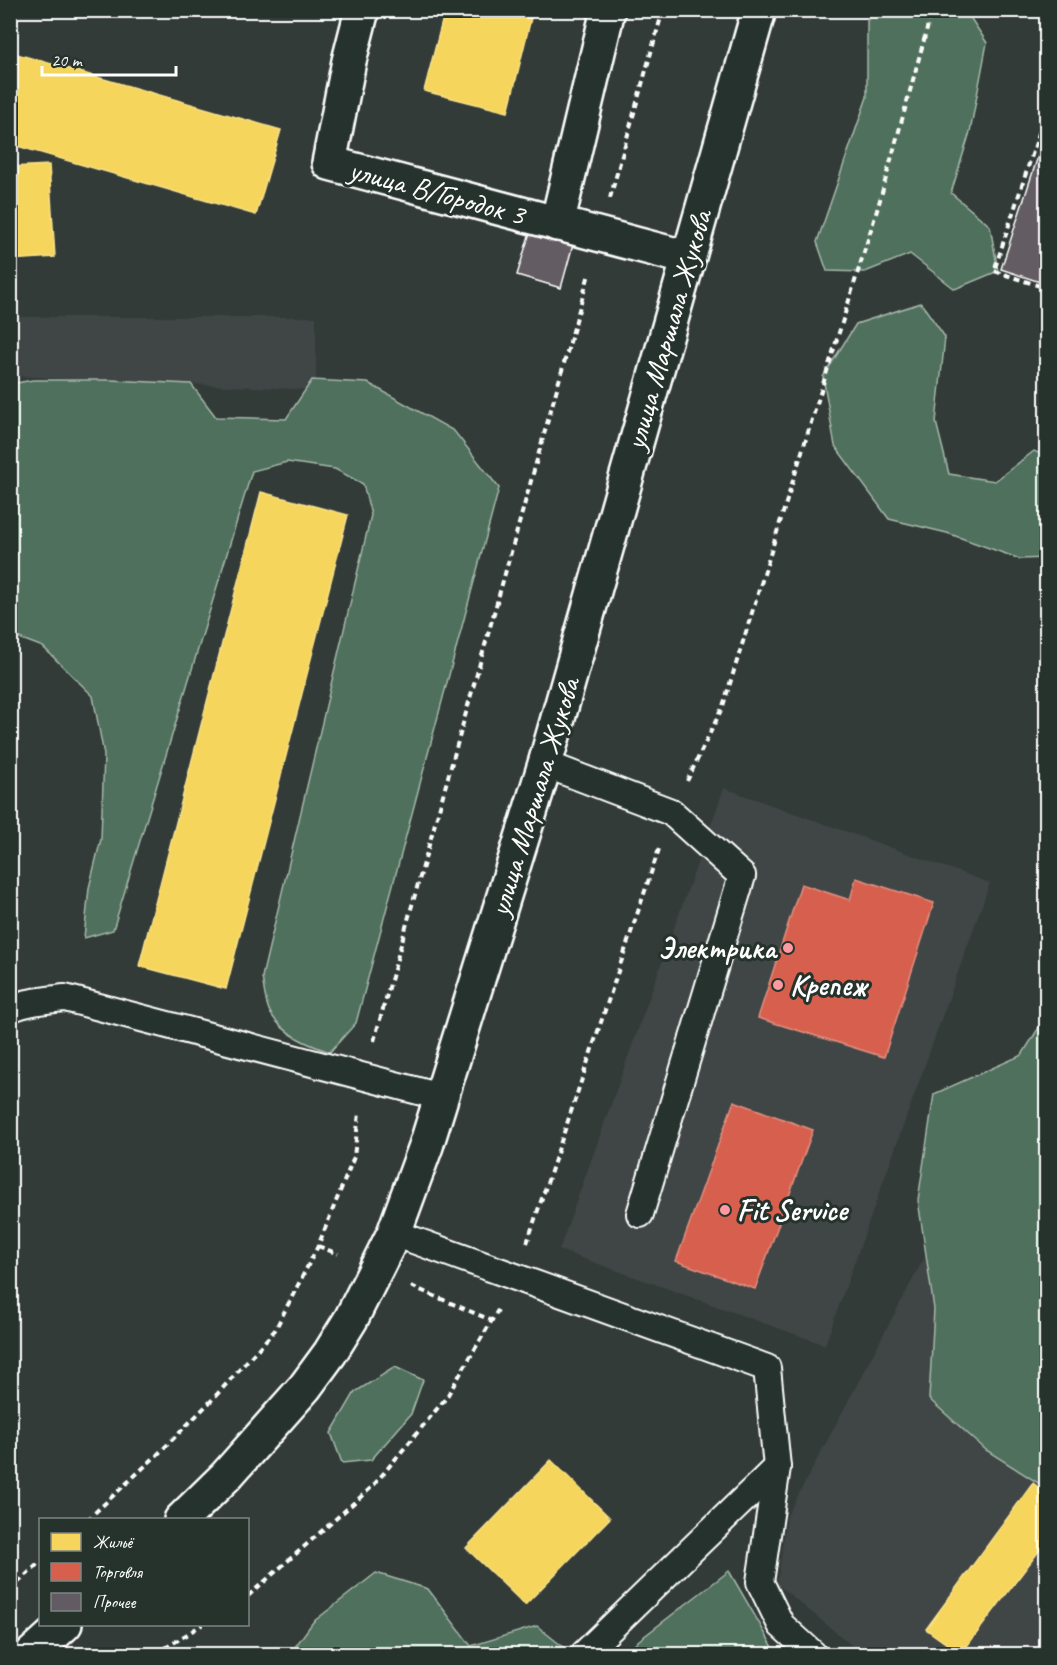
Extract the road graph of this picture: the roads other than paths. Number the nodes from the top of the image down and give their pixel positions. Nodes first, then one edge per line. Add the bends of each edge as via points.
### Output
1 (362, 10) edge
2 (608, 10) edge
3 (759, 10) edge
4 (557, 224) junction
5 (688, 258) junction
6 (545, 764) junction
7 (10, 1009) edge
8 (441, 1097) junction
9 (640, 1214) dead end
10 (394, 1233) junction
11 (777, 1467) junction
12 (184, 1518) edge
13 (63, 1626) edge
14 (32, 1654) edge
15 (584, 1654) edge
16 (813, 1654) edge

1 - 4 main road, улица В/Городок 3 via 329,164
2 - 4 main road, улица В/Городок 3
3 - 5 main road, улица Маршала Жукова
4 - 5 main road, улица В/Городок 3
5 - 6 main road, улица Маршала Жукова
6 - 8 main road, улица Маршала Жукова
6 - 9 lane via 671,812 742,876
7 - 8 lane via 65,998
8 - 10 main road, улица Маршала Жукова
10 - 11 lane via 767,1368
10 - 12 main road, улица Маршала Жукова via 351,1319 317,1370 255,1444
11 - 15 lane
11 - 16 lane via 760,1582 781,1624
13 - 14 main road

